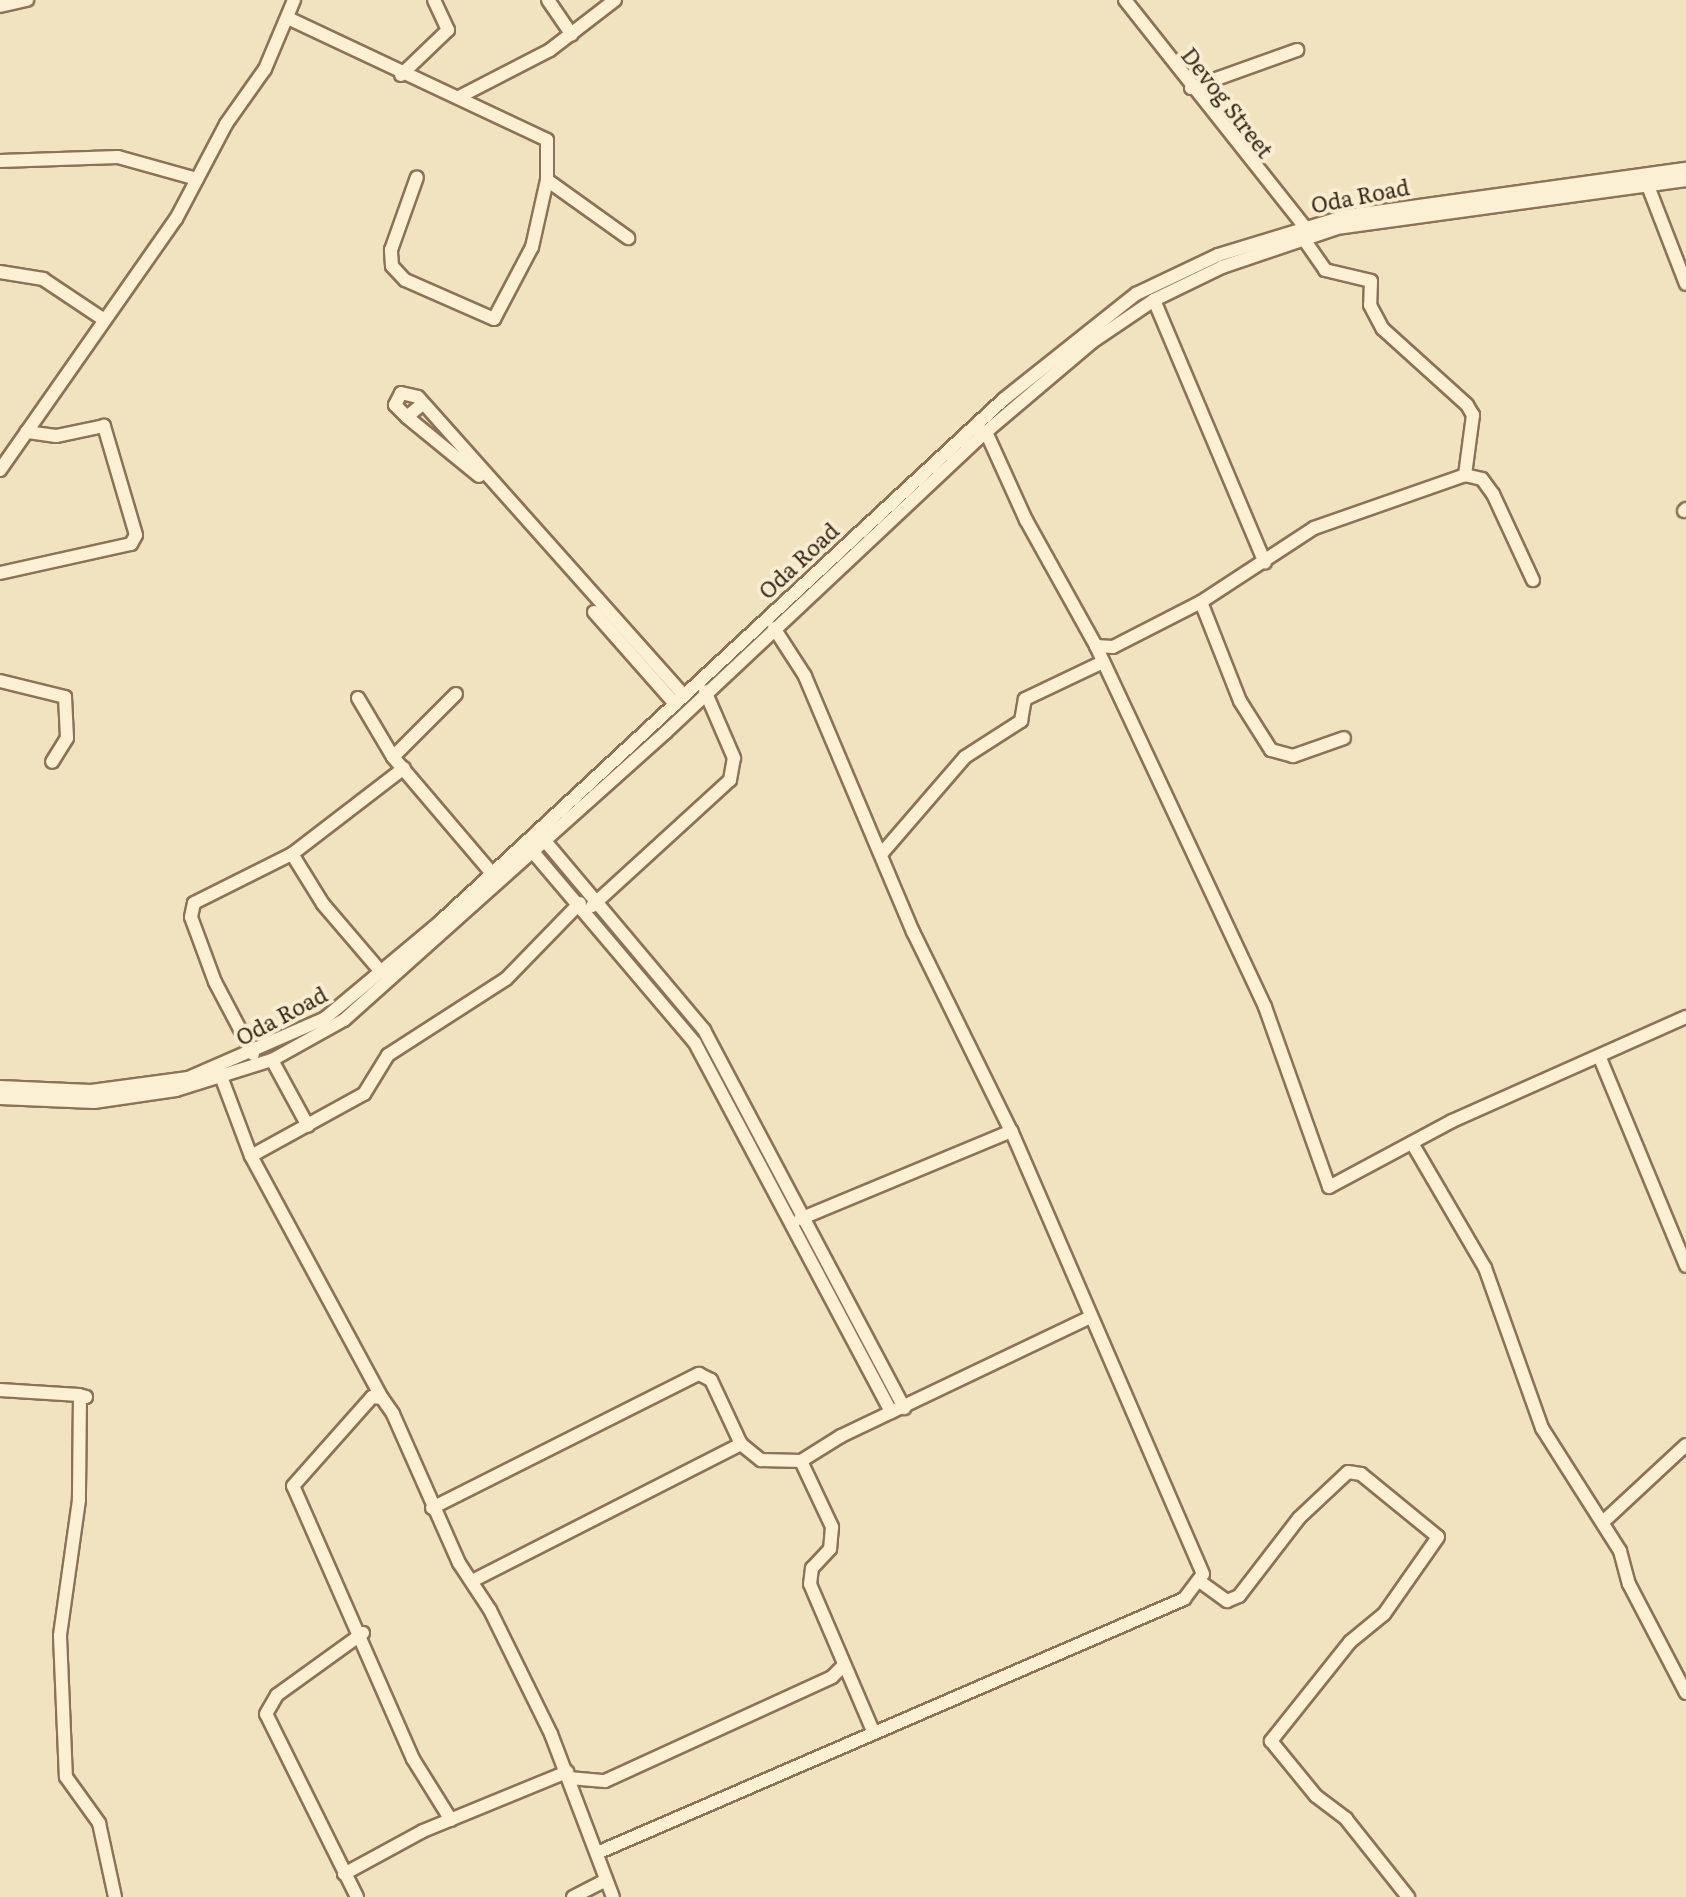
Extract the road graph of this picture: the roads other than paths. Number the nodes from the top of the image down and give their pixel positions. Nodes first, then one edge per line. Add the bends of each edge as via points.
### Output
1 (27, 0) edge
2 (294, 0) edge
3 (434, 0) edge
4 (548, 0) edge
5 (615, 0) edge
6 (1125, 0) edge
7 (0, 6) edge
8 (290, 19) junction
9 (572, 35) junction
10 (1297, 50) dead end
11 (401, 75) junction
12 (1191, 88) junction
13 (459, 97) junction
14 (0, 161) edge
15 (1686, 169) edge
16 (417, 177) dead end
17 (197, 179) junction
18 (547, 180) junction
19 (1686, 180) edge
20 (1648, 186) junction
21 (1303, 232) junction
22 (628, 238) dead end
23 (0, 272) edge
24 (1686, 284) edge
25 (1154, 300) junction
26 (103, 319) junction
27 (420, 406) junction
28 (407, 417) junction
29 (26, 432) junction
30 (986, 432) junction
31 (0, 470) edge
32 (1465, 475) junction
33 (504, 501) junction
34 (1265, 563) junction
35 (0, 573) edge
36 (1533, 580) dead end
37 (1201, 602) junction
38 (774, 628) junction
39 (1096, 646) junction
40 (1103, 662) junction
41 (0, 681) edge
42 (705, 691) junction
43 (456, 694) dead end
44 (358, 698) dead end
45 (680, 700) junction
46 (1344, 738) dead end
47 (633, 753) junction
48 (393, 757) junction
49 (52, 762) dead end
50 (404, 768) junction
51 (545, 841) junction
52 (533, 852) junction
53 (883, 852) junction
54 (292, 854) junction
55 (491, 872) junction
56 (588, 905) junction
57 (381, 972) junction
58 (1686, 1017) edge
59 (712, 1044) junction
60 (699, 1051) junction
61 (253, 1054) junction
62 (1600, 1058) junction
63 (272, 1060) junction
64 (222, 1079) junction
65 (0, 1087) edge
66 (0, 1098) edge
67 (308, 1126) junction
68 (1011, 1131) junction
69 (1412, 1143) junction
70 (251, 1156) junction
71 (799, 1220) junction
72 (1686, 1266) edge
73 (1090, 1317) junction
74 (0, 1390) edge
75 (382, 1398) junction
76 (898, 1410) junction
77 (741, 1444) junction
78 (1686, 1445) edge
79 (801, 1461) junction
80 (432, 1508) junction
81 (1603, 1522) junction
82 (474, 1580) junction
83 (1202, 1583) junction
84 (363, 1633) junction
85 (844, 1665) junction
86 (1686, 1693) edge
87 (874, 1733) junction
88 (568, 1775) junction
89 (451, 1820) junction
90 (597, 1853) junction
91 (344, 1874) junction
92 (606, 1880) junction
93 (115, 1897) edge
94 (357, 1897) edge
95 (573, 1897) edge
96 (613, 1897) edge
97 (1408, 1897) edge

1 - 7 street
2 - 8 street
3 - 11 street via 448,30
4 - 9 street
5 - 9 street
6 - 12 street, Devog Street
8 - 11 street
8 - 17 street
9 - 13 street
10 - 12 street
11 - 13 street
12 - 21 street, Devog Street
13 - 18 street via 543,135 550,144
14 - 17 street via 118,157
15 - 21 street, Oda Road
16 - 18 street via 391,250 392,266 405,280 490,320 499,316 532,247
17 - 26 street via 132,286
18 - 22 street
19 - 20 street, Oda Road
20 - 21 street, Oda Road
20 - 24 street
21 - 25 street, Oda Road
21 - 32 street, Devog Street via 1325,270 1371,281 1370,305 1383,329 1467,405 1473,415
21 - 45 street, Oda Road via 1218,255 1136,294 1105,316 1004,399
23 - 26 street via 43,279
25 - 30 street, Oda Road via 1092,342
25 - 34 street
26 - 29 street
27 - 28 street
27 - 28 street via 411,392 398,396 396,409
27 - 33 street
28 - 33 street
29 - 31 street
29 - 35 street via 56,436 104,426 136,535 131,544
30 - 38 street, Oda Road
30 - 39 street
32 - 34 street via 1314,528
32 - 36 street via 1482,479 1493,494
33 - 45 street
34 - 37 street
37 - 39 street via 1113,647
37 - 46 street via 1240,701 1271,750 1293,756
38 - 42 street, Oda Road
38 - 53 street via 805,676
39 - 40 street
40 - 53 street via 1025,699 1021,721 965,757
40 - 69 street via 1265,1007 1329,1187
41 - 49 street via 65,697 67,738
42 - 47 street, Oda Road
42 - 56 street via 734,758 730,780
43 - 48 street
44 - 48 street
45 - 47 street, Oda Road
47 - 51 street, Oda Road
47 - 55 street, Oda Road
48 - 50 street
50 - 54 street
50 - 55 street
51 - 52 street, Oda Road
51 - 56 street
52 - 56 street
52 - 63 street, Oda Road via 344,1020
53 - 68 street via 913,932
54 - 57 street via 323,904
54 - 61 street via 194,903 191,912 215,982
55 - 57 street, Oda Road
56 - 59 street
56 - 60 street
56 - 67 street via 506,979 406,1041 373,1074 364,1094
57 - 61 street, Oda Road via 324,1019
58 - 62 street
59 - 60 street
59 - 71 street
60 - 71 street
61 - 65 street, Oda Road via 151,1084 91,1091
62 - 69 street
62 - 72 street
63 - 64 street, Oda Road
63 - 67 street
64 - 66 street, Oda Road via 94,1102
64 - 70 street
67 - 70 street
68 - 71 street
68 - 73 street
69 - 81 street via 1485,1268 1542,1428
70 - 75 street
71 - 76 street
73 - 76 street
73 - 83 street via 1197,1551
74 - 93 street via 79,1395 86,1397 80,1396 79,1500 60,1636 66,1777 99,1823
75 - 80 street
75 - 84 street via 368,1399 293,1486
76 - 79 street
77 - 79 street via 761,1460
77 - 80 street via 711,1380 699,1374
77 - 82 street
78 - 81 street
79 - 85 street via 832,1527 830,1549 812,1568 810,1584
80 - 82 street
81 - 86 street
82 - 88 street
83 - 87 street via 1184,1599
83 - 97 street via 1227,1601 1239,1596 1299,1518 1348,1472 1361,1474 1438,1537 1384,1614 1350,1642 1271,1741 1316,1796 1346,1819
84 - 89 street via 413,1759
84 - 91 street via 277,1695 266,1711
85 - 87 street
85 - 88 street via 832,1677 605,1781
87 - 90 street
88 - 89 street
88 - 90 street
89 - 91 street
90 - 92 street
91 - 94 street
92 - 95 street
92 - 96 street

